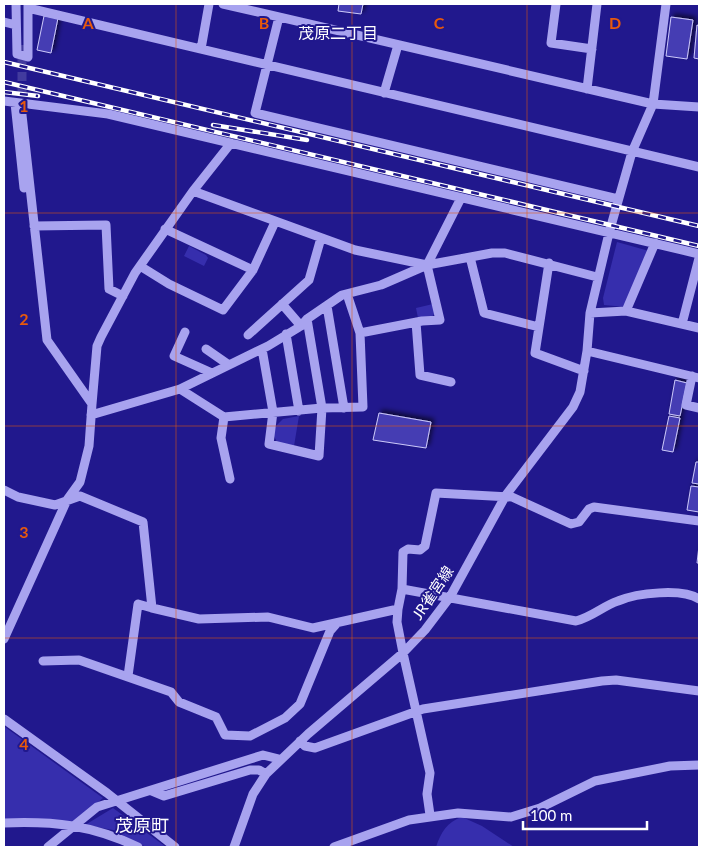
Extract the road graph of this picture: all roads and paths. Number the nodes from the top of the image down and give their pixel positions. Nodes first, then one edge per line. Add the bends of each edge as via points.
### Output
1 (16, 4) edge
2 (209, 4) edge
3 (223, 4) edge
4 (556, 4) edge
5 (597, 4) edge
6 (666, 4) edge
7 (26, 5) edge
8 (279, 17) junction
9 (4, 22) edge
10 (16, 25) junction
11 (398, 44) junction
12 (22, 45) tunnel mouth
13 (201, 49) junction
14 (592, 49) junction
15 (266, 64) junction
16 (587, 89) junction
17 (384, 93) junction
18 (4, 102) edge
19 (15, 102) junction
20 (28, 104) junction
21 (653, 104) junction
22 (699, 107) edge
23 (22, 115) tunnel mouth
24 (231, 144) junction
25 (632, 152) junction
26 (699, 167) edge
27 (193, 191) junction
28 (461, 198) junction
29 (618, 199) junction
30 (32, 206) junction
31 (275, 222) junction
32 (34, 226) junction
33 (165, 229) junction
34 (609, 233) junction
35 (321, 238) junction
36 (656, 243) junction
37 (699, 254) edge
38 (470, 257) junction
39 (699, 258) edge
40 (549, 263) junction
41 (427, 265) junction
42 (140, 266) junction
43 (253, 270) junction
44 (597, 277) junction
45 (347, 294) junction
46 (124, 296) junction
47 (282, 304) junction
48 (327, 306) junction
49 (626, 311) junction
50 (590, 312) junction
51 (416, 322) junction
52 (304, 323) junction
53 (682, 324) junction
54 (539, 327) junction
55 (699, 328) edge
56 (185, 332) dead end
57 (360, 333) junction
58 (286, 334) junction
59 (248, 335) dead end
60 (206, 349) dead end
61 (262, 349) junction
62 (587, 351) junction
63 (229, 365) junction
64 (584, 371) junction
65 (212, 373) junction
66 (695, 377) edge
67 (451, 382) dead end
68 (180, 389) junction
69 (92, 404) junction
70 (322, 408) junction
71 (344, 408) junction
72 (699, 408) edge
73 (299, 411) junction
74 (273, 412) junction
75 (91, 415) junction
76 (224, 417) junction
77 (230, 479) dead end
78 (4, 490) edge
79 (506, 495) junction
80 (67, 500) junction
81 (699, 521) edge
82 (402, 589) junction
83 (450, 597) junction
84 (699, 599) edge
85 (152, 608) junction
86 (398, 609) junction
87 (337, 623) junction
88 (4, 639) edge
89 (403, 653) junction
90 (43, 661) dead end
91 (128, 676) junction
92 (699, 691) edge
93 (416, 710) junction
94 (4, 719) edge
95 (300, 741) junction
96 (279, 760) junction
97 (699, 765) edge
98 (266, 774) junction
99 (152, 790) junction
100 (116, 800) junction
101 (430, 816) junction
102 (4, 823) edge
103 (75, 826) junction
104 (48, 847) edge
105 (138, 847) edge
106 (175, 847) edge
107 (234, 847) edge
108 (334, 847) edge

1 - 10 street
2 - 13 street
3 - 8 street
4 - 14 street via 550,43
5 - 14 street
6 - 21 street, JR雀宮線
7 - 10 street via 28,57 17,54
7 - 12 street
7 - 13 street
8 - 11 street
8 - 15 street
9 - 10 street
11 - 16 street
11 - 17 street
13 - 15 street
14 - 16 street
15 - 17 street
15 - 29 street via 255,113
16 - 21 street
17 - 25 street
18 - 19 street
19 - 20 street
19 - 30 street via 25,190
20 - 24 street via 108,114
20 - 30 street via 35,187
21 - 22 street
21 - 25 street, JR雀宮線
23 - 30 street
24 - 27 street
24 - 28 street
25 - 26 street
25 - 29 street, JR雀宮線
27 - 31 street
27 - 33 street
28 - 34 street
28 - 41 street
29 - 34 street, JR雀宮線
30 - 32 street
31 - 35 street
31 - 43 street
32 - 46 street via 106,225 109,289
32 - 69 street via 46,340
33 - 42 street
33 - 43 street
34 - 36 street
34 - 44 street, JR雀宮線
35 - 41 street via 355,250
35 - 47 street via 309,280
36 - 37 street
36 - 49 street
38 - 40 street via 505,253
38 - 41 street
38 - 54 street via 484,313
39 - 53 street
40 - 44 street
40 - 54 street
41 - 45 street via 382,285
41 - 51 street via 440,320
42 - 43 street via 223,310
42 - 46 street
44 - 50 street, JR雀宮線
45 - 48 street
45 - 57 street
46 - 69 street via 98,346
47 - 52 street
47 - 59 street
48 - 52 street
48 - 71 street
49 - 50 street
49 - 53 street
50 - 62 street, JR雀宮線
51 - 57 street
51 - 67 street via 420,376
52 - 58 street
52 - 70 street
53 - 55 street
54 - 64 street via 535,353
56 - 65 street via 174,356
57 - 71 street via 363,407
58 - 61 street
58 - 73 street
60 - 63 street
61 - 63 street
61 - 74 street
62 - 64 street, JR雀宮線
62 - 66 street
63 - 65 street
64 - 79 street, JR雀宮線 via 580,392 567,416
65 - 68 street
66 - 72 street via 686,405
68 - 75 street
68 - 76 street
69 - 75 street
70 - 71 street
70 - 73 street
70 - 74 street via 318,456 269,444
73 - 74 street
74 - 76 street
75 - 80 street via 89,446 80,482
76 - 77 street via 221,438
78 - 80 street via 18,497 55,505
79 - 81 street via 571,524 580,522 594,507
79 - 82 street via 436,494 425,546 420,550 403,552
79 - 83 street, JR雀宮線
80 - 85 street via 80,496 143,522
80 - 88 street
82 - 83 street
82 - 86 street
83 - 84 street via 576,621 618,601 648,593 692,594
83 - 89 street, JR雀宮線
85 - 87 street via 199,619 268,617 313,628
85 - 91 street via 138,604
86 - 87 street
86 - 89 street
87 - 91 street via 330,631 300,704 285,718 250,736 225,735 216,717 179,702 171,692
89 - 93 street
89 - 95 street, JR雀宮線
90 - 91 street via 79,660
92 - 93 street via 616,680
93 - 95 street via 315,748
93 - 101 street via 430,774 427,794
94 - 100 street
95 - 96 street, JR雀宮線
96 - 98 street, JR雀宮線
96 - 99 street via 263,755
97 - 101 street via 670,766 595,781 540,808 512,817 458,813
98 - 99 street via 259,770 238,772 164,796
98 - 107 street, JR雀宮線 via 253,794
99 - 100 street
100 - 103 street via 97,807
100 - 106 street
101 - 108 street via 409,820
102 - 103 street via 44,821
103 - 104 street
103 - 105 street via 117,837

